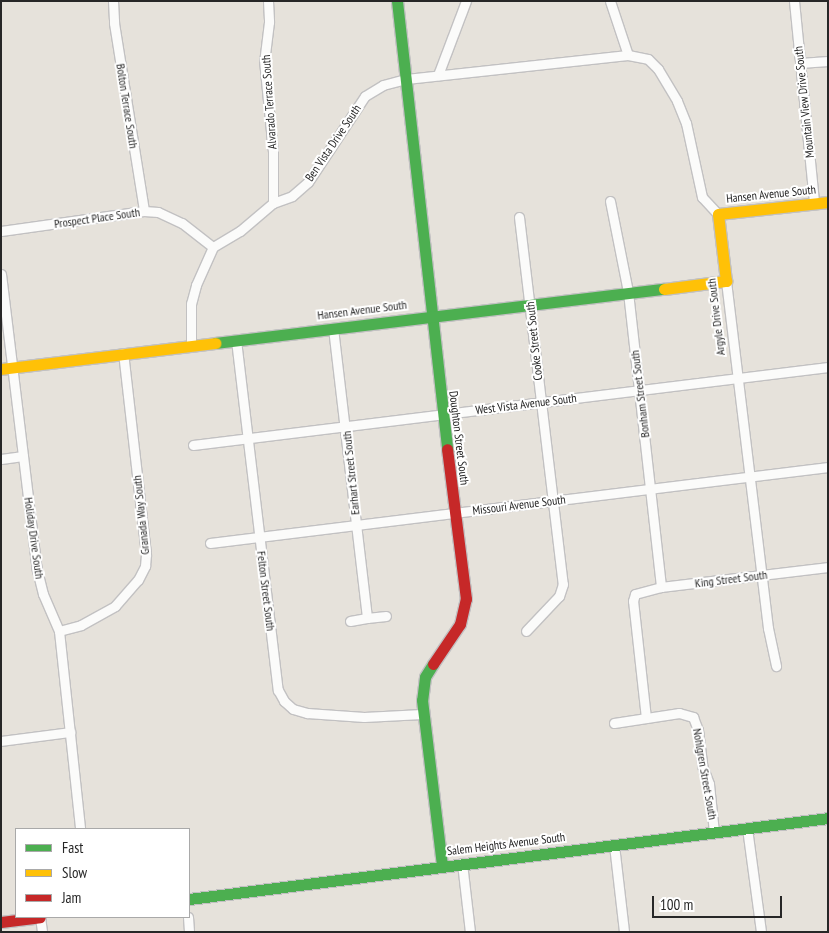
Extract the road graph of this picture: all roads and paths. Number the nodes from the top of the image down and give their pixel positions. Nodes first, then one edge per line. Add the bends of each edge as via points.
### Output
1 (113, 1) edge
2 (268, 1) edge
3 (397, 1) edge
4 (466, 1) edge
5 (610, 1) edge
6 (794, 1) edge
7 (628, 55) junction
8 (828, 61) edge
9 (800, 63) junction
10 (438, 75) junction
11 (406, 79) junction
12 (610, 202) dead end
13 (828, 202) edge
14 (273, 203) junction
15 (814, 203) junction
16 (144, 211) junction
17 (718, 214) junction
18 (519, 217) dead end
19 (1, 232) edge
20 (213, 247) junction
21 (1, 274) edge
22 (726, 282) junction
23 (628, 292) junction
24 (530, 304) junction
25 (431, 316) junction
26 (332, 328) junction
27 (236, 340) junction
28 (192, 345) junction
29 (123, 353) junction
30 (828, 367) edge
31 (7, 368) edge
32 (738, 378) junction
33 (639, 390) junction
34 (540, 402) junction
35 (442, 415) junction
36 (345, 426) junction
37 (247, 439) junction
38 (194, 445) dead end
39 (23, 456) junction
40 (1, 459) edge
41 (828, 467) edge
42 (750, 478) junction
43 (651, 489) junction
44 (553, 501) junction
45 (455, 513) junction
46 (356, 524) junction
47 (259, 537) junction
48 (210, 543) dead end
49 (828, 567) edge
50 (761, 575) junction
51 (661, 587) junction
52 (386, 616) dead end
53 (367, 618) junction
54 (350, 620) dead end
55 (59, 631) junction
56 (526, 631) dead end
57 (776, 666) dead end
58 (422, 714) junction
59 (646, 718) junction
60 (614, 723) dead end
61 (70, 732) junction
62 (1, 741) edge
63 (828, 818) edge
64 (80, 828) edge
65 (747, 828) junction
66 (714, 832) junction
67 (614, 845) junction
68 (462, 864) junction
69 (442, 866) junction
70 (190, 899) edge
71 (32, 918) edge
72 (40, 918) edge
73 (188, 918) edge
74 (1, 922) edge
75 (42, 932) edge
76 (189, 932) edge
77 (470, 932) edge
78 (624, 932) edge
79 (760, 932) edge

1 - 16 street, Bolton Terrace South
2 - 14 street, Alvarado Terrace South via 264,60 274,151
3 - 11 street, Doughton Street South
4 - 10 street
5 - 7 street
6 - 9 street, Mountain View Drive South
7 - 10 street, Ben Vista Drive South
7 - 17 street via 648,59 658,69 677,101 686,124 702,197
8 - 9 street
9 - 15 street, Mountain View Drive South
10 - 11 street, Ben Vista Drive South
11 - 14 street, Ben Vista Drive South via 383,85 365,96 308,182 292,196
11 - 25 street, Doughton Street South
12 - 23 street, Bonham Street South
13 - 15 street, Hansen Avenue South
14 - 20 street, Ben Vista Drive South via 240,231
15 - 17 street, Hansen Avenue South
16 - 19 street, Prospect Place South
16 - 20 street, Prospect Place South via 158,212 182,224
17 - 22 street, Argyle Drive South
18 - 24 street, Cooke Street South
20 - 28 street via 191,304
21 - 31 street, Holiday Drive South
22 - 23 street, Hansen Avenue South
22 - 32 street, Argyle Drive South
23 - 24 street, Hansen Avenue South
23 - 33 street, Bonham Street South
24 - 25 street, Hansen Avenue South
24 - 34 street, Cooke Street South
25 - 26 street, Hansen Avenue South
25 - 35 street, Doughton Street South
26 - 27 street, Hansen Avenue South
26 - 36 street, Earhart Street South
27 - 28 street, Hansen Avenue South
27 - 37 street, Felton Street South
28 - 29 street, Hansen Avenue South
29 - 31 street, Hansen Avenue South
29 - 55 street, Granada Way South via 145,566 138,580 115,606 81,625
30 - 32 street, West Vista Avenue South
31 - 39 street, Holiday Drive South
32 - 33 street, West Vista Avenue South
32 - 42 street, Argyle Drive South
33 - 34 street, West Vista Avenue South
33 - 43 street, Bonham Street South
34 - 35 street, West Vista Avenue South
34 - 44 street, Cooke Street South
35 - 36 street, West Vista Avenue South
35 - 45 street, Doughton Street South
36 - 37 street, West Vista Avenue South
36 - 46 street, Earhart Street South
37 - 38 street, West Vista Avenue South
37 - 47 street, Felton Street South
39 - 40 street
39 - 55 street, Holiday Drive South via 37,570
41 - 42 street, Missouri Avenue South
42 - 43 street, Missouri Avenue South
42 - 50 street, Argyle Drive South
43 - 44 street, Missouri Avenue South
43 - 51 street, Bonham Street South
44 - 45 street, Missouri Avenue South
44 - 56 street, Cooke Street South via 562,591
45 - 46 street, Missouri Avenue South
45 - 58 street, Doughton Street South via 465,609 460,624 425,677
46 - 47 street, Missouri Avenue South
46 - 53 street, Earhart Street South
47 - 48 street, Missouri Avenue South
47 - 58 street, Felton Street South via 278,690 284,700 293,709 326,715 364,718
49 - 50 street, King Street South
50 - 51 street, King Street South
50 - 57 street, Argyle Drive South
51 - 59 street, King Street South via 635,594 633,601
52 - 53 street
53 - 54 street
55 - 61 street, Holiday Drive South
58 - 69 street, Doughton Street South
59 - 60 street
59 - 66 street, Nohlgren Street South via 679,713 694,716
61 - 62 street
61 - 64 street, Holiday Drive South
63 - 65 street, Salem Heights Avenue South
65 - 66 street, Salem Heights Avenue South
65 - 79 street
66 - 67 street, Salem Heights Avenue South
67 - 68 street, Salem Heights Avenue South
67 - 78 street
68 - 69 street, Salem Heights Avenue South
68 - 77 street
69 - 70 street, Salem Heights Avenue South
71 - 74 street
72 - 75 street
73 - 76 street

